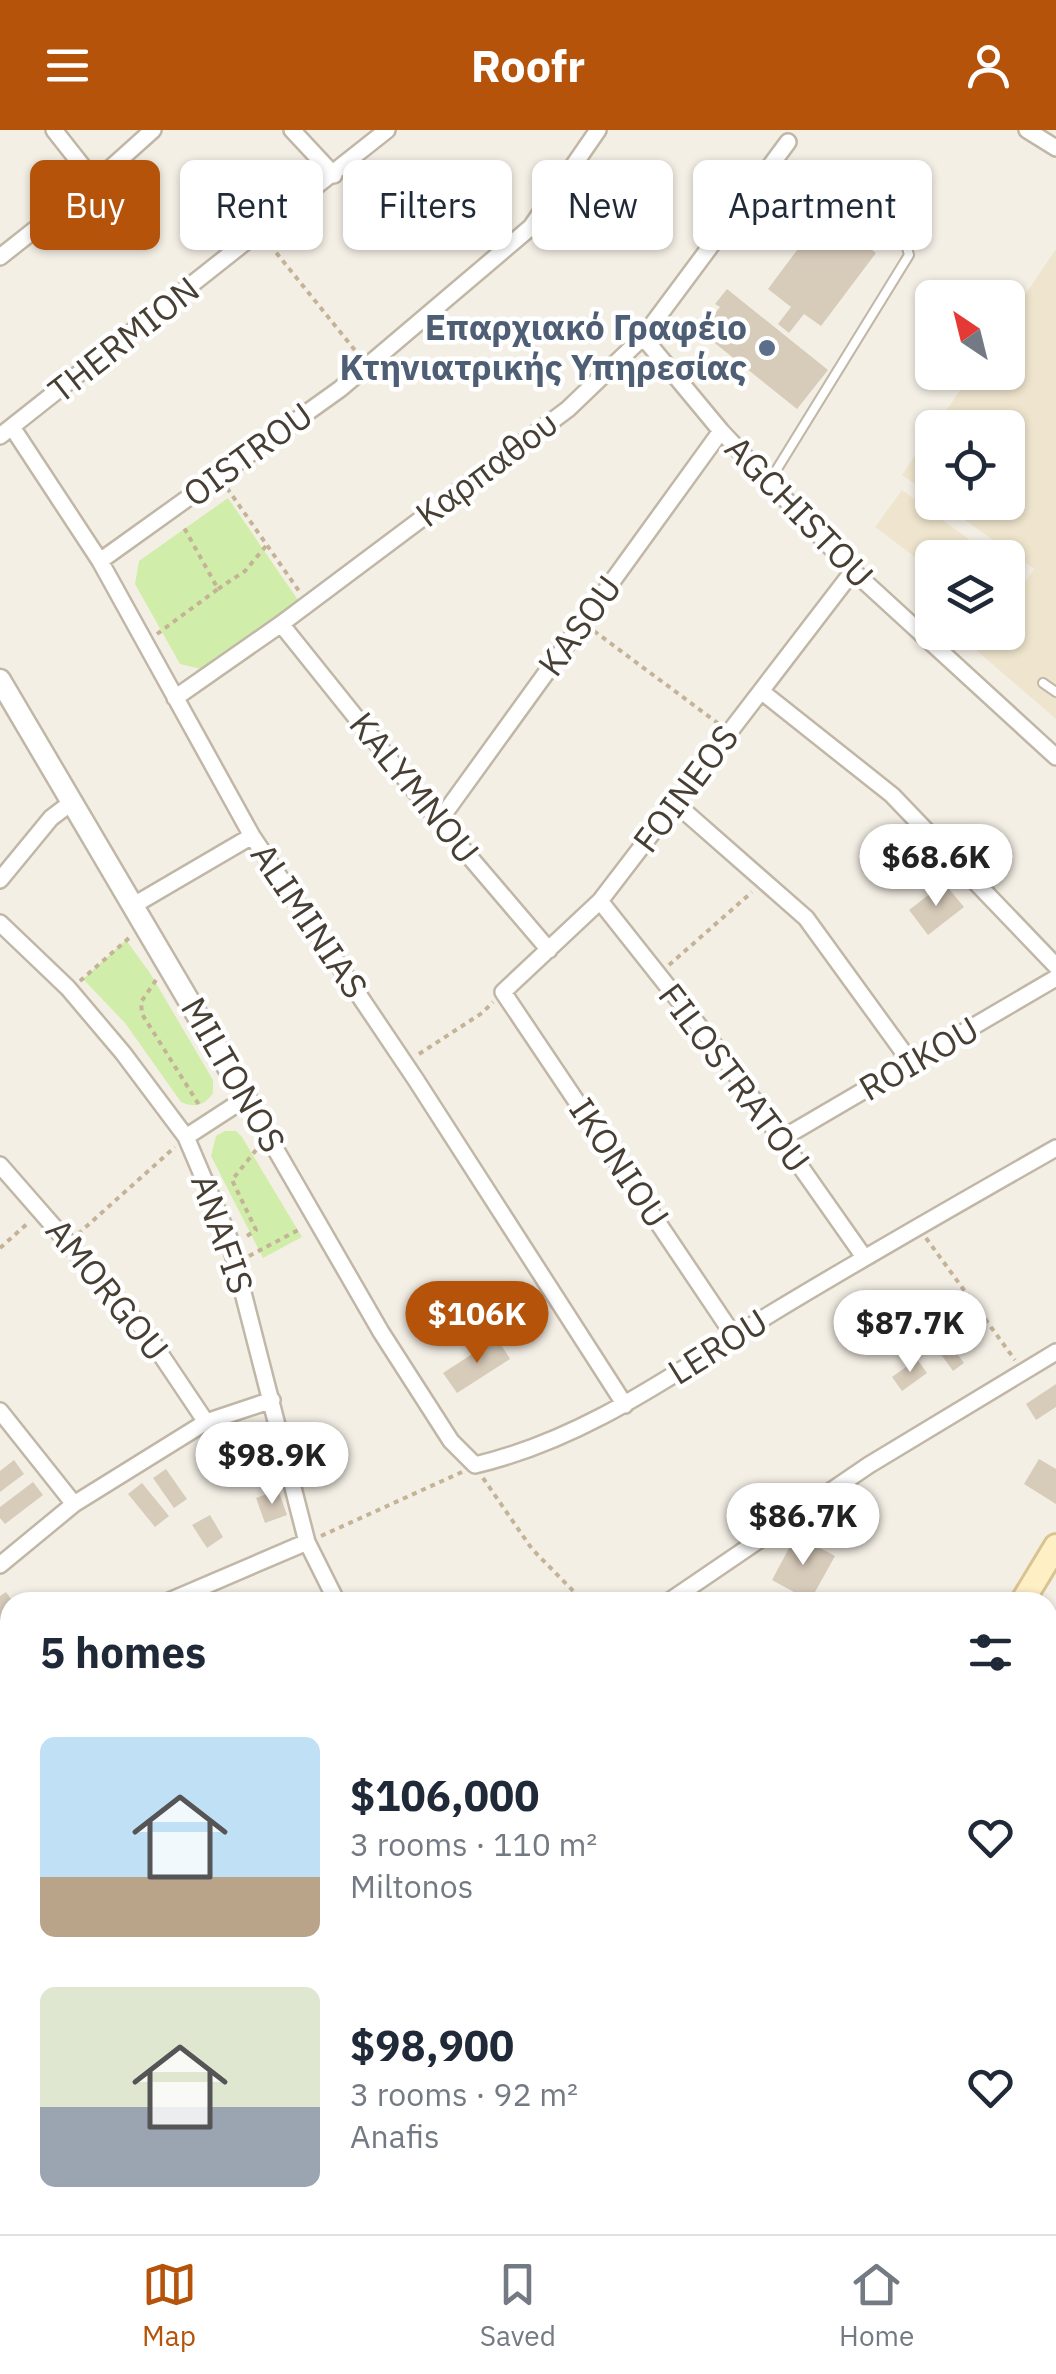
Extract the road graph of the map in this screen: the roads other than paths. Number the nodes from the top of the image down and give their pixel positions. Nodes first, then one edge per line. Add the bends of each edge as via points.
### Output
1 (54, 130) edge
2 (153, 130) edge
3 (292, 130) edge
4 (387, 130) edge
5 (598, 130) edge
6 (1026, 130) edge
7 (788, 142) dead end
8 (1056, 148) edge
9 (77, 160) edge
10 (119, 160) edge
11 (774, 160) edge
12 (334, 174) junction
13 (30, 233) edge
14 (707, 250) edge
15 (908, 250) edge
16 (0, 257) edge
17 (642, 337) junction
18 (6, 431) edge
19 (720, 431) junction
20 (768, 482) junction
21 (100, 561) junction
22 (853, 570) junction
23 (281, 624) junction
24 (0, 680) edge
25 (1043, 683) dead end
26 (761, 690) junction
27 (1056, 692) edge
28 (175, 698) junction
29 (1056, 757) edge
30 (72, 802) junction
31 (676, 802) junction
32 (439, 821) junction
33 (252, 836) junction
34 (0, 880) edge
35 (600, 901) junction
36 (134, 905) junction
37 (0, 922) edge
38 (549, 950) junction
39 (1056, 966) edge
40 (1056, 978) edge
41 (503, 992) joint
42 (912, 1064) junction
43 (246, 1098) junction
44 (186, 1137) junction
45 (781, 1139) junction
46 (1056, 1148) edge
47 (0, 1165) edge
48 (864, 1257) junction
49 (734, 1336) junction
50 (1056, 1352) edge
51 (272, 1400) junction
52 (625, 1405) junction
53 (0, 1411) edge
54 (206, 1422) junction
55 (475, 1465) joint
56 (74, 1504) junction
57 (307, 1542) junction
58 (1056, 1546) edge
59 (0, 1564) edge
60 (190, 1592) edge
61 (332, 1592) edge
62 (683, 1592) edge
63 (1028, 1592) edge

1 - 9 street
2 - 10 street
3 - 12 street
4 - 12 street, THERMION
5 - 21 street, OISTROU via 531,228 368,366
6 - 8 street
7 - 11 street, Καρπαθου
12 - 18 street, THERMION
13 - 16 street
14 - 17 street, Καρπαθου
15 - 20 lane
17 - 19 street, AGCHISTOU
17 - 23 street, Καρπαθου via 568,409
18 - 21 street, ALIMINIAS
19 - 20 street, AGCHISTOU
19 - 32 street, KASOU
20 - 22 street, AGCHISTOU
21 - 28 street, ALIMINIAS
22 - 26 street, FOINEOS
22 - 29 street, AGCHISTOU
23 - 28 street, Καρπαθου
23 - 32 street, KALYMNOU
24 - 30 street, MILTONOS
25 - 27 lane
26 - 31 street, FOINEOS
26 - 39 street via 892,795
28 - 33 street, ALIMINIAS
30 - 34 street
30 - 36 street, MILTONOS
31 - 35 street, FOINEOS
31 - 42 street via 806,918
32 - 38 street, KALYMNOU
33 - 36 street
33 - 52 street, ALIMINIAS
35 - 38 street, FOINEOS
35 - 45 street, FILOSTRATOU
36 - 43 street, MILTONOS
37 - 44 street, ANAFIS via 68,988
38 - 41 street, FOINEOS
40 - 42 street, ROIKOU
41 - 49 street, IKONIOU
42 - 45 street, ROIKOU
43 - 44 street
43 - 55 street, MILTONOS via 382,1332
44 - 51 street, ANAFIS via 229,1238
45 - 48 street, FILOSTRATOU
46 - 48 street, LEROU
47 - 54 street, AMORGOU via 146,1330
48 - 49 street, LEROU
49 - 52 street, LEROU
50 - 62 street via 870,1464
51 - 54 street
51 - 57 street, ANAFIS
52 - 55 street, LEROU via 557,1440
53 - 56 street
54 - 56 street
56 - 59 street
57 - 60 street
57 - 61 street, ANAFIS
58 - 63 main road

